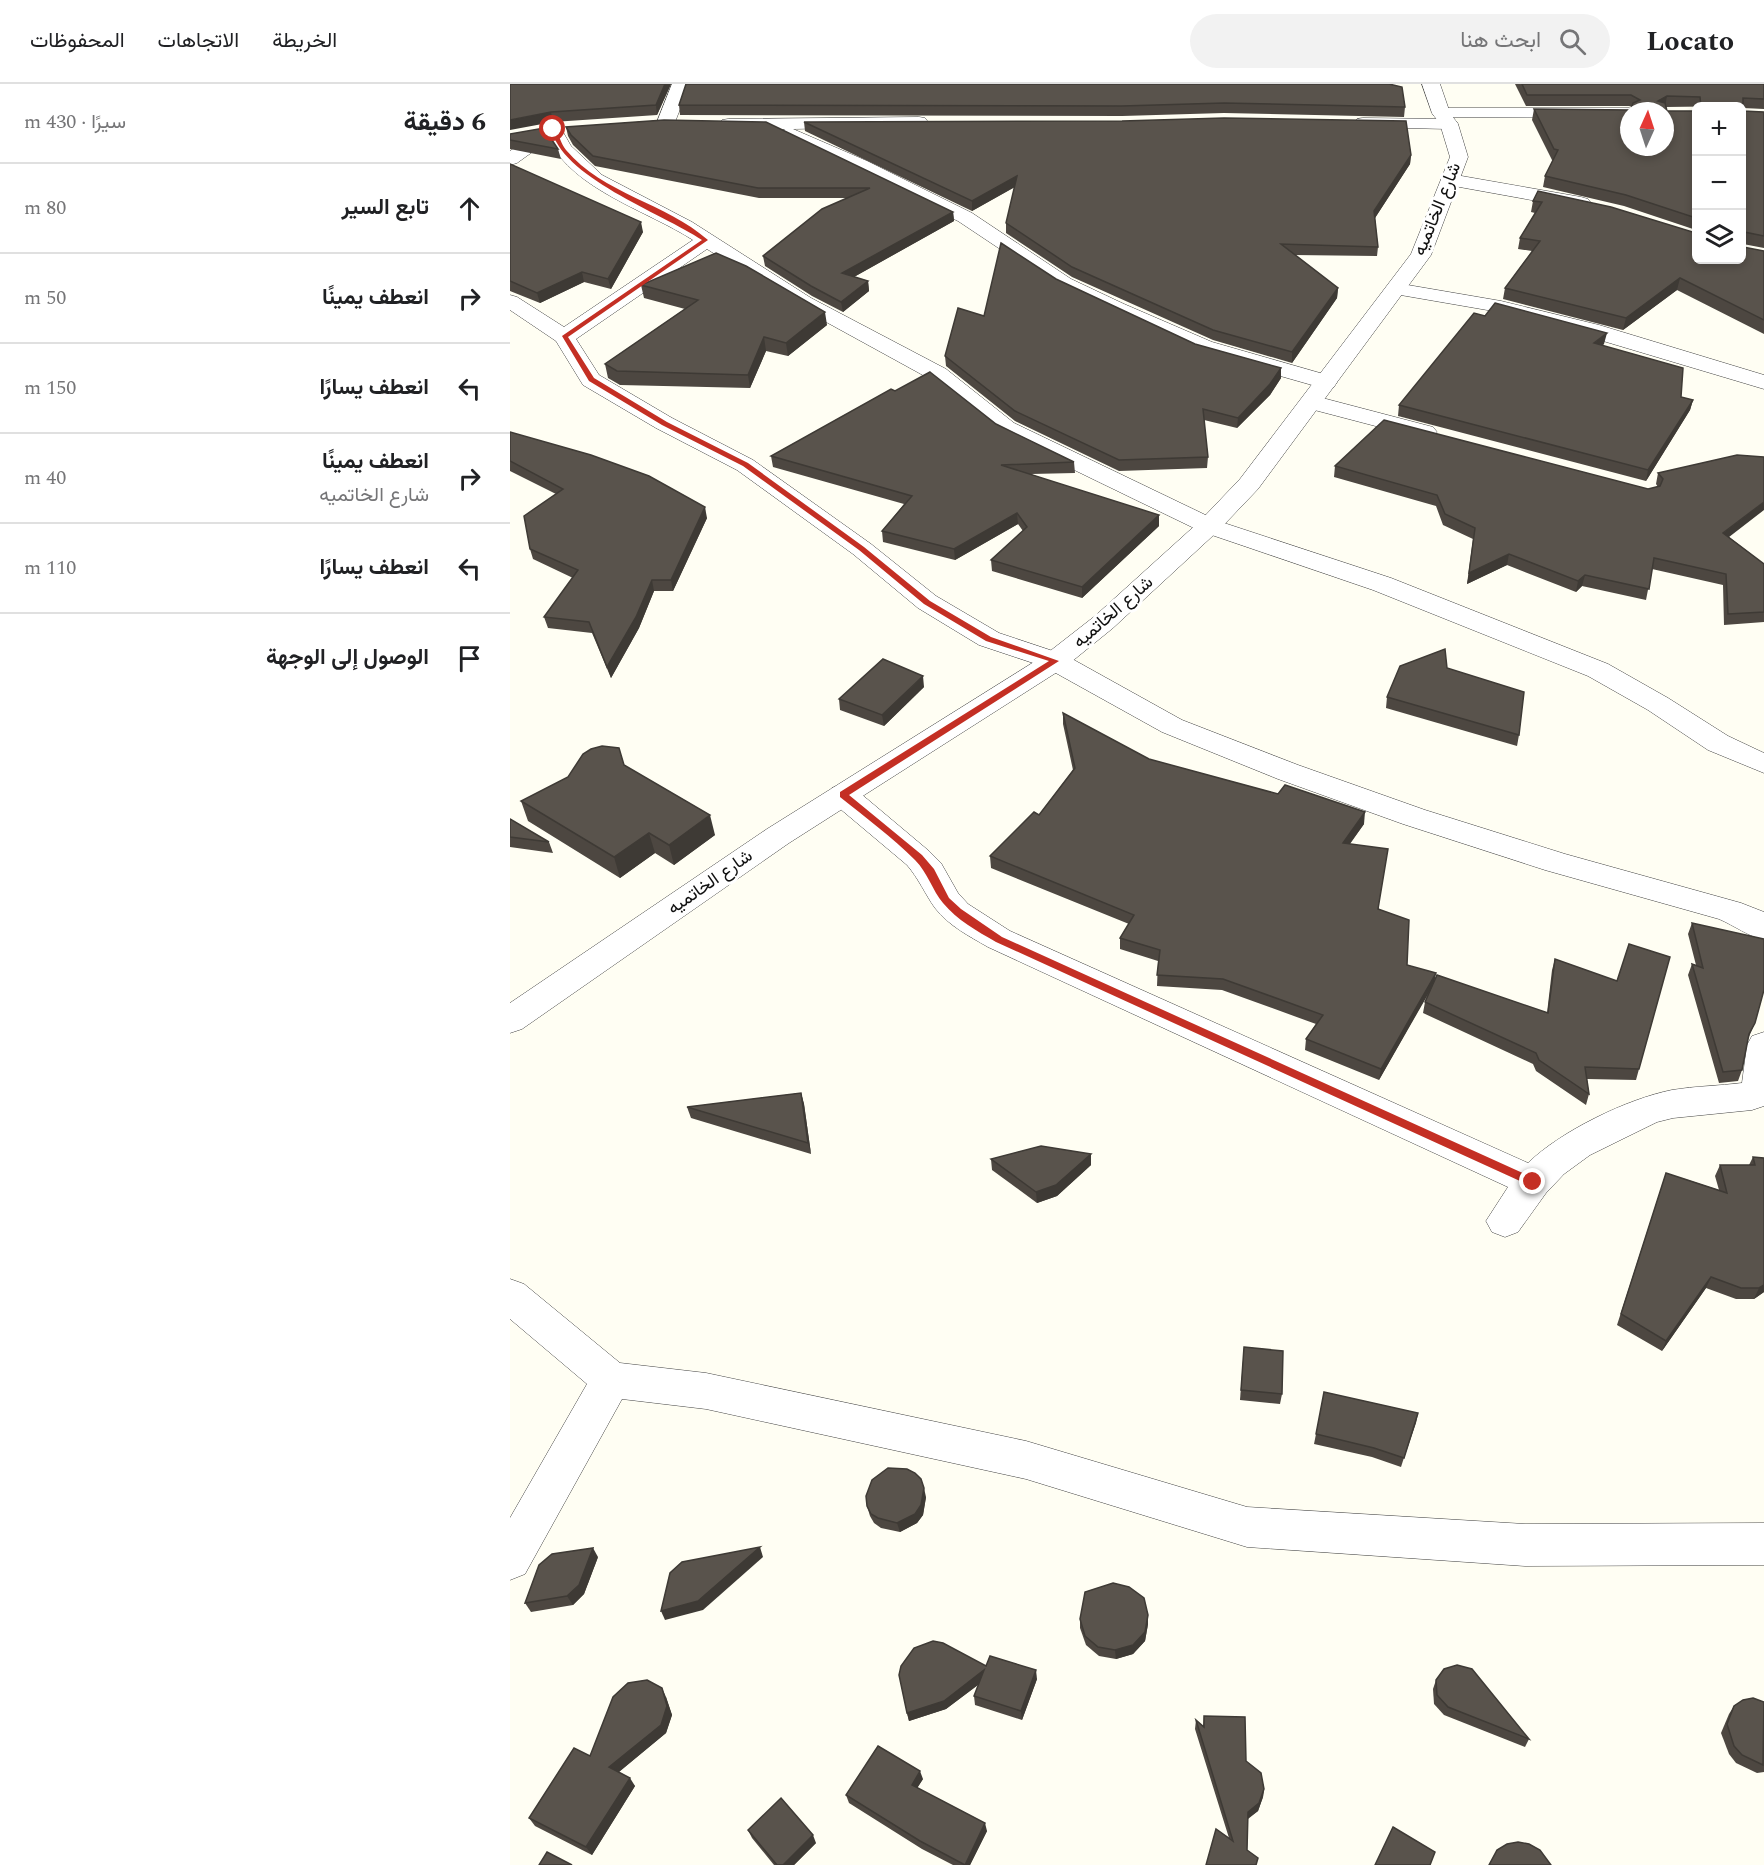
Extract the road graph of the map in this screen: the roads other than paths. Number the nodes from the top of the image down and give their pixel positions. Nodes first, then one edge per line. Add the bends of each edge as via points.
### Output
1 (681, 84) edge
2 (1431, 84) edge
3 (1620, 113) edge
4 (1445, 119) junction
5 (666, 122) junction
6 (933, 122) edge
7 (1345, 122) edge
8 (645, 123) edge
9 (686, 123) edge
10 (706, 124) edge
11 (771, 124) junction
12 (577, 127) edge
13 (553, 129) junction
14 (510, 137) edge
15 (510, 159) edge
16 (1450, 180) junction
17 (1593, 206) edge
18 (705, 240) junction
19 (1396, 289) junction
20 (510, 301) edge
21 (564, 337) junction
22 (1764, 382) edge
23 (1319, 392) junction
24 (1443, 437) edge
25 (1209, 526) junction
26 (1055, 661) junction
27 (1764, 764) edge
28 (843, 795) junction
29 (1764, 929) edge
30 (510, 1020) edge
31 (1764, 1045) edge
32 (1533, 1182) junction
33 (1505, 1221) dead end
34 (510, 1296) edge
35 (610, 1380) junction
36 (1764, 1544) edge
37 (510, 1559) edge

1 - 5 street
2 - 4 street, شارع الخاتميه
3 - 4 street
4 - 7 street
4 - 16 street, شارع الخاتميه via 1459,157
5 - 8 street
5 - 9 street
6 - 11 street
10 - 11 street
11 - 23 street via 965,217 1064,283 1204,347
12 - 13 street
13 - 14 street
13 - 15 street
13 - 18 street via 563,149 595,179
16 - 17 street
16 - 19 street, شارع الخاتميه via 1421,255
18 - 21 street
18 - 25 street via 804,302 938,374 1006,428
19 - 22 street via 1505,307
19 - 23 street, شارع الخاتميه
20 - 21 street
21 - 26 street via 591,380 745,465 862,549 927,602 989,639
23 - 24 street
23 - 25 street, شارع الخاتميه via 1249,484
25 - 26 street, شارع الخاتميه
25 - 27 street via 1382,584 1598,670 1718,743
26 - 28 street, شارع الخاتميه
26 - 29 street via 1172,726 1288,772 1556,862 1730,911
28 - 30 street, شارع الخاتميه
28 - 32 street via 918,858 957,912 999,939
31 - 32 street via 1761,1085 1752,1096 1672,1104 1647,1111 1577,1145
32 - 33 street
34 - 35 street
35 - 36 street via 706,1391 1026,1460 1247,1527 1525,1545
35 - 37 street

